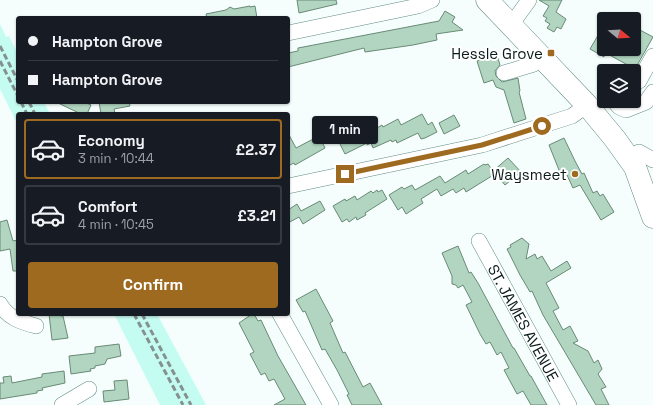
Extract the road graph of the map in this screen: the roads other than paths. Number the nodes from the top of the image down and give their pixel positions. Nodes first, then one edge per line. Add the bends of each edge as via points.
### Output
1 (432, 0) edge
2 (487, 0) edge
3 (528, 0) edge
4 (511, 25) junction
5 (290, 33) edge
6 (541, 56) junction
7 (651, 62) edge
8 (504, 73) dead end
9 (641, 78) edge
10 (653, 92) edge
11 (641, 104) edge
12 (602, 108) edge
13 (621, 108) edge
14 (631, 108) edge
15 (594, 112) junction
16 (639, 152) dead end
17 (653, 160) edge
18 (290, 186) edge
19 (653, 217) edge
20 (479, 241) dead end
21 (0, 304) edge
22 (281, 316) edge
23 (36, 326) dead end
24 (89, 389) dead end
25 (62, 405) edge
26 (331, 405) edge
27 (569, 405) edge

1 - 5 street via 418,6
2 - 4 highway
3 - 4 street
4 - 6 highway
6 - 8 street via 534,64
6 - 15 highway
7 - 9 street
10 - 11 street via 646,102
12 - 15 street
13 - 14 street
15 - 18 street via 572,116 482,145
15 - 19 highway via 635,167
16 - 17 street
20 - 27 street, ST. JAMES AVENUE
21 - 23 street via 4,312 18,321
22 - 26 street
24 - 25 street

